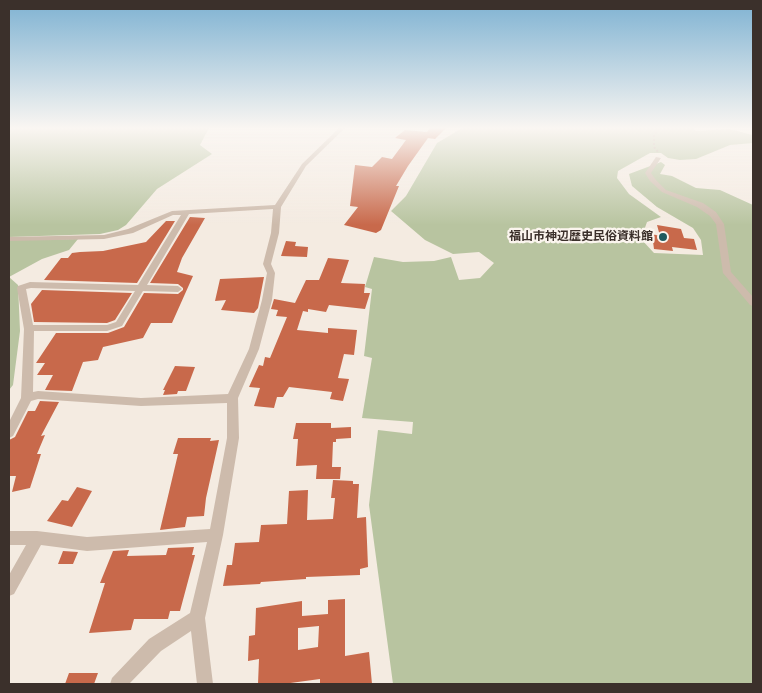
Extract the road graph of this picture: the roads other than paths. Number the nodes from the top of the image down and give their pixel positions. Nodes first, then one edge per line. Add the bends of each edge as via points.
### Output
1 (309, 160) edge
2 (656, 160) edge
3 (277, 207) junction
4 (186, 213) junction
5 (9, 239) edge
6 (141, 288) junction
7 (178, 289) dead end
8 (753, 303) edge
9 (29, 329) junction
10 (27, 398) junction
11 (232, 398) junction
12 (9, 433) edge
13 (216, 535) junction
14 (9, 538) edge
15 (37, 538) junction
16 (9, 589) edge
17 (197, 618) junction
18 (118, 684) edge
19 (205, 684) edge

1 - 3 street
2 - 8 street via 648,173 653,181 664,191 700,205 720,224 727,272
3 - 4 street
3 - 11 street via 275,233 267,264 271,273 267,300 254,349
4 - 5 street via 165,214 130,231 104,237
4 - 6 street
6 - 7 street
6 - 9 street via 119,324 107,328
6 - 9 street via 30,284 21,288
9 - 10 street
10 - 11 street via 38,395 141,402
10 - 12 street
11 - 13 street via 233,438
13 - 15 street via 87,544
13 - 17 street
14 - 15 street
15 - 16 street
17 - 18 street via 155,645
17 - 19 street

